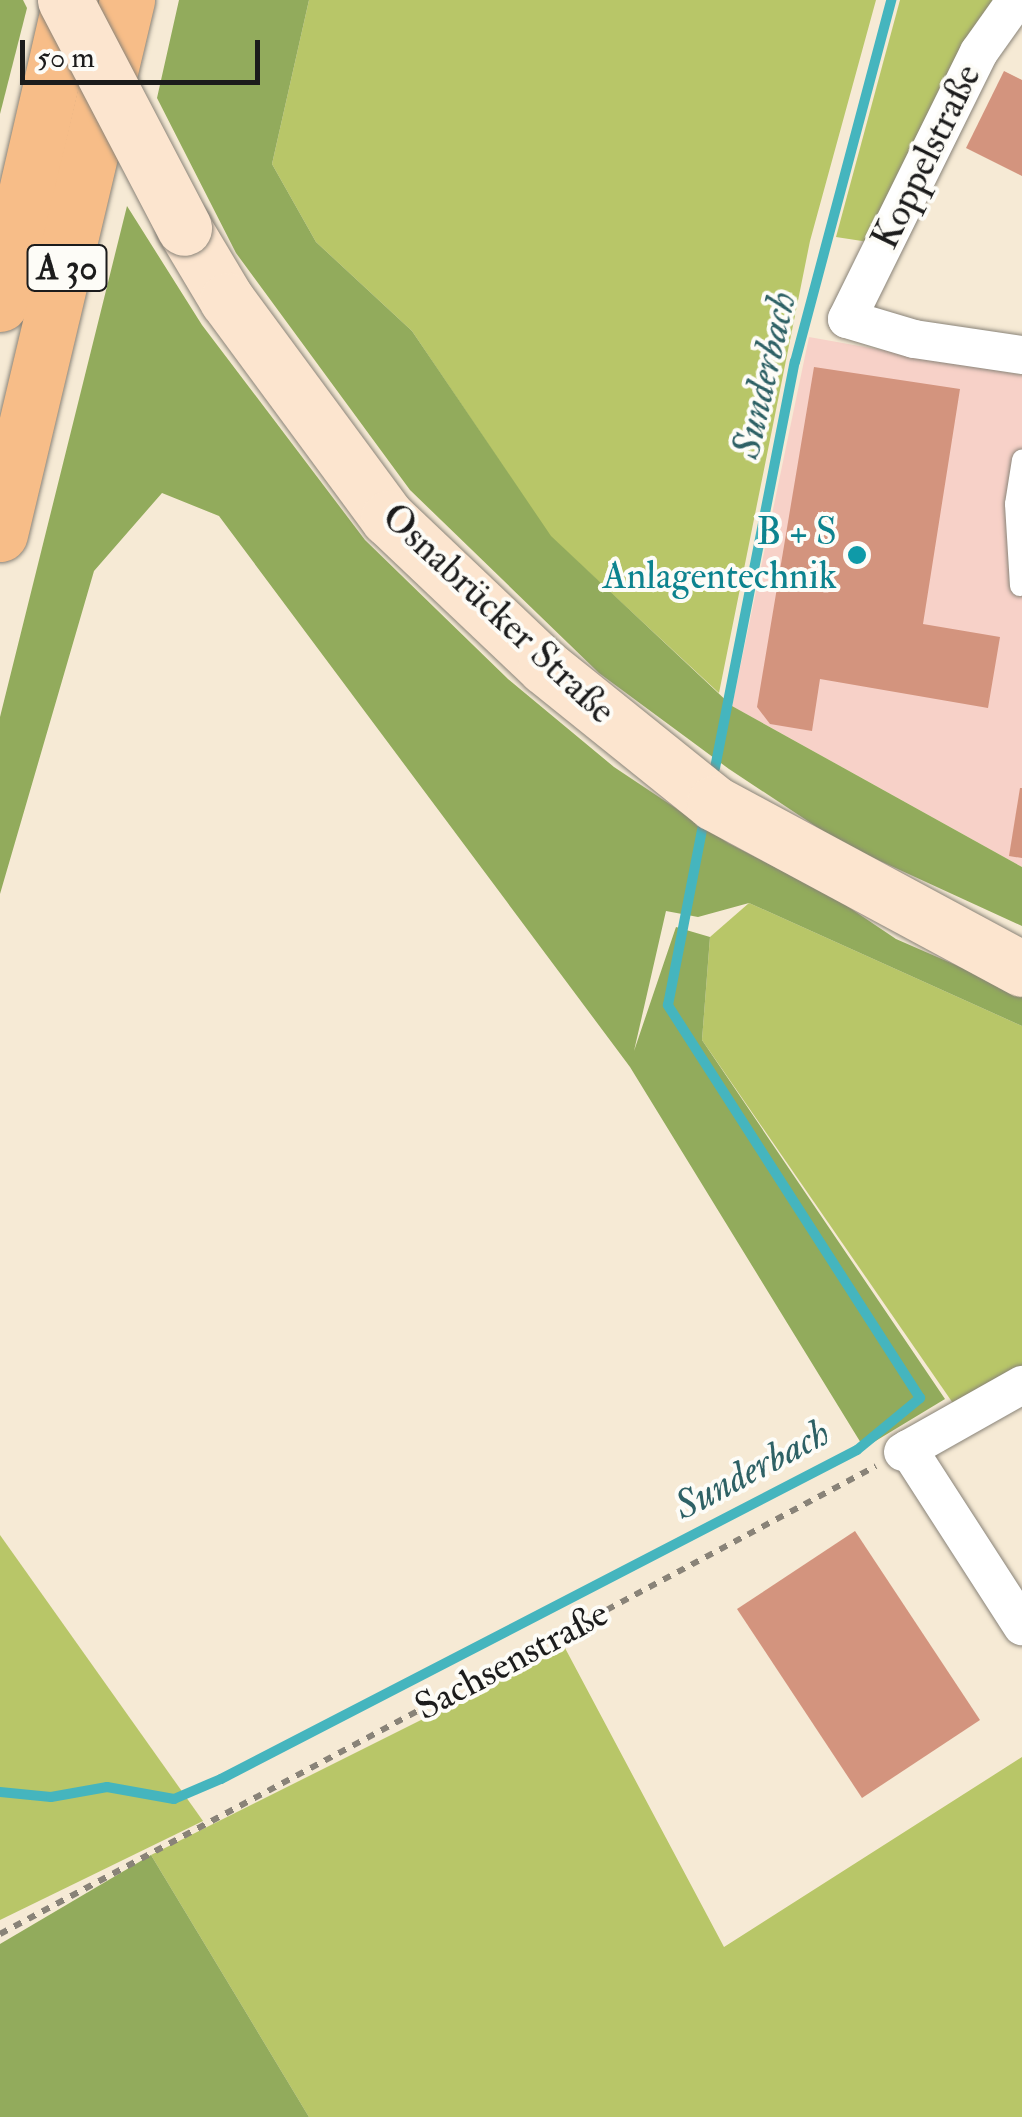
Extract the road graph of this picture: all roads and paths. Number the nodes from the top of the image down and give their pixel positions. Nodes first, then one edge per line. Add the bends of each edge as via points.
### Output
1 (67, 0) edge
2 (127, 0) edge
3 (1016, 0) edge
4 (0, 304) edge
5 (1022, 355) edge
6 (1022, 460) edge
7 (0, 534) edge
8 (1020, 586) edge
9 (1022, 968) edge
10 (1022, 1385) edge
11 (905, 1450) junction
12 (1022, 1626) edge
13 (0, 1934) edge

1 - 4 highway, A 30
1 - 9 main road, Osnabrücker Straße, bridge via 226,300 388,518 545,667 714,803
2 - 7 highway, A 30
3 - 5 street, Koppelstraße via 979,52 847,318 914,339
6 - 8 lane via 1015,504
10 - 11 street
11 - 12 street
11 - 13 path, Sachsenstraße

